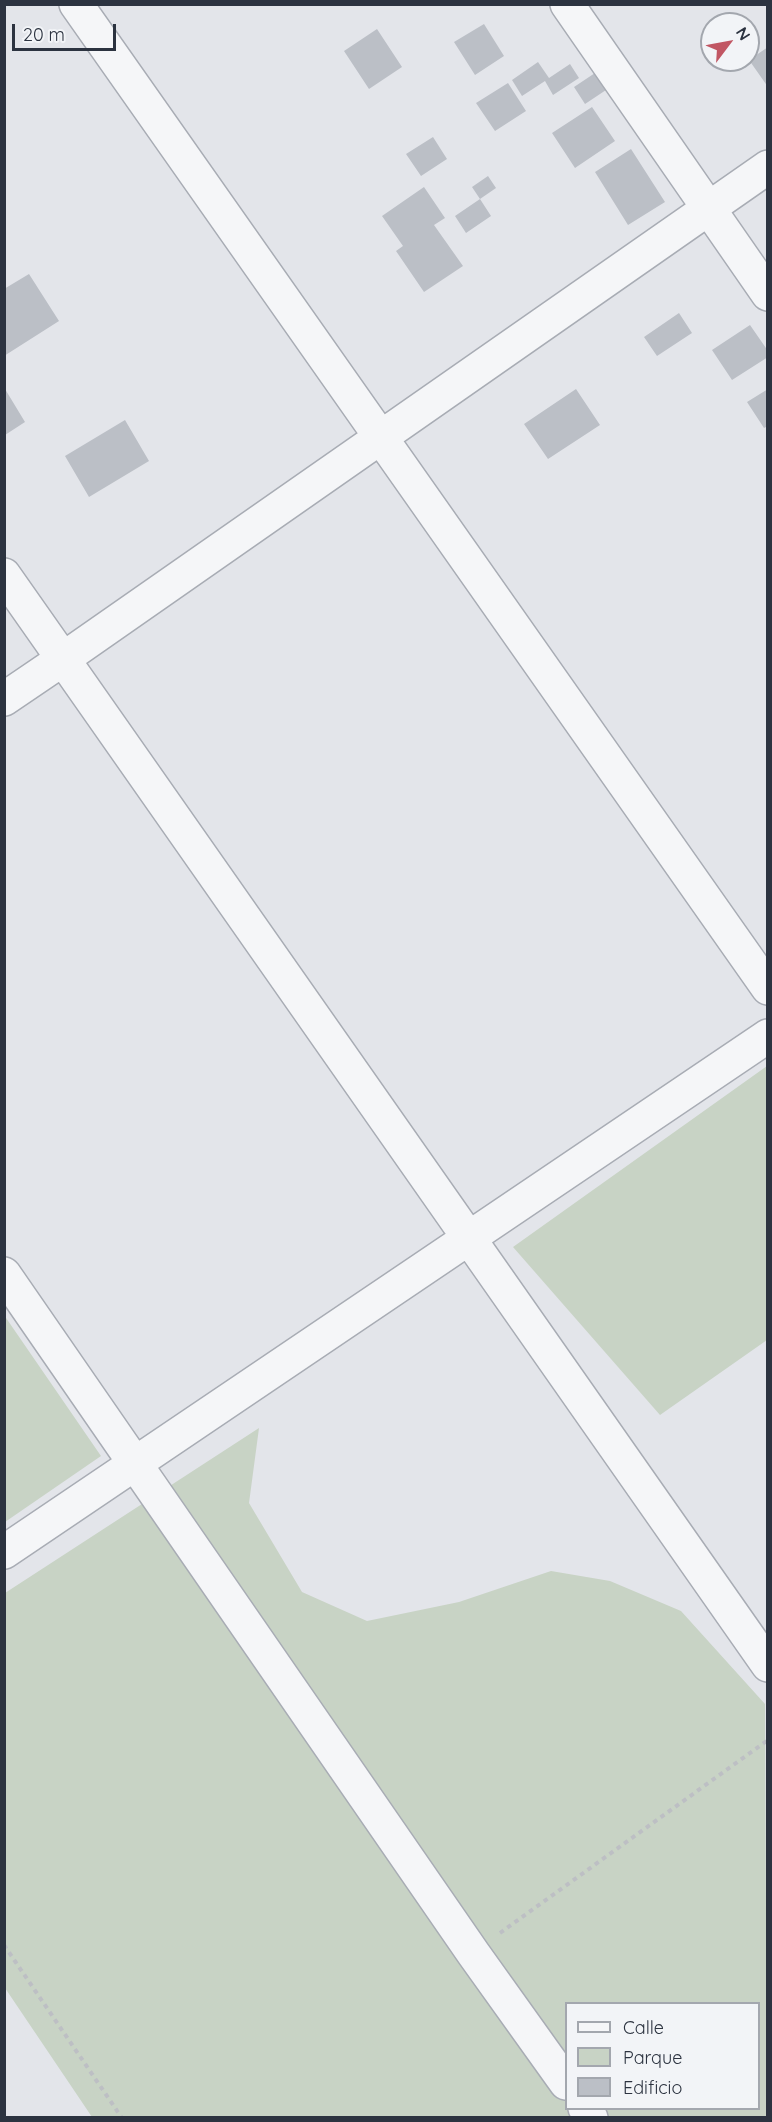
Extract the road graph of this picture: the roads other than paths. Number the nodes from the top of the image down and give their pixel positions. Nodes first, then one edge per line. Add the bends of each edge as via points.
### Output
1 (76, 4) edge
2 (567, 4) edge
3 (768, 167) edge
4 (708, 207) junction
5 (768, 294) edge
6 (380, 438) junction
7 (4, 575) edge
8 (63, 659) junction
9 (4, 699) edge
10 (768, 988) edge
11 (768, 1036) edge
12 (470, 1237) junction
13 (4, 1274) edge
14 (135, 1464) junction
15 (4, 1552) edge
16 (768, 1665) edge
17 (565, 2080) edge

1 - 6 street
2 - 4 street
3 - 4 street
4 - 5 street
4 - 6 street
6 - 8 street
6 - 10 street
7 - 8 street
8 - 9 street
8 - 12 street
11 - 12 street
12 - 14 street
12 - 16 street
13 - 14 street
14 - 15 street
14 - 17 street

